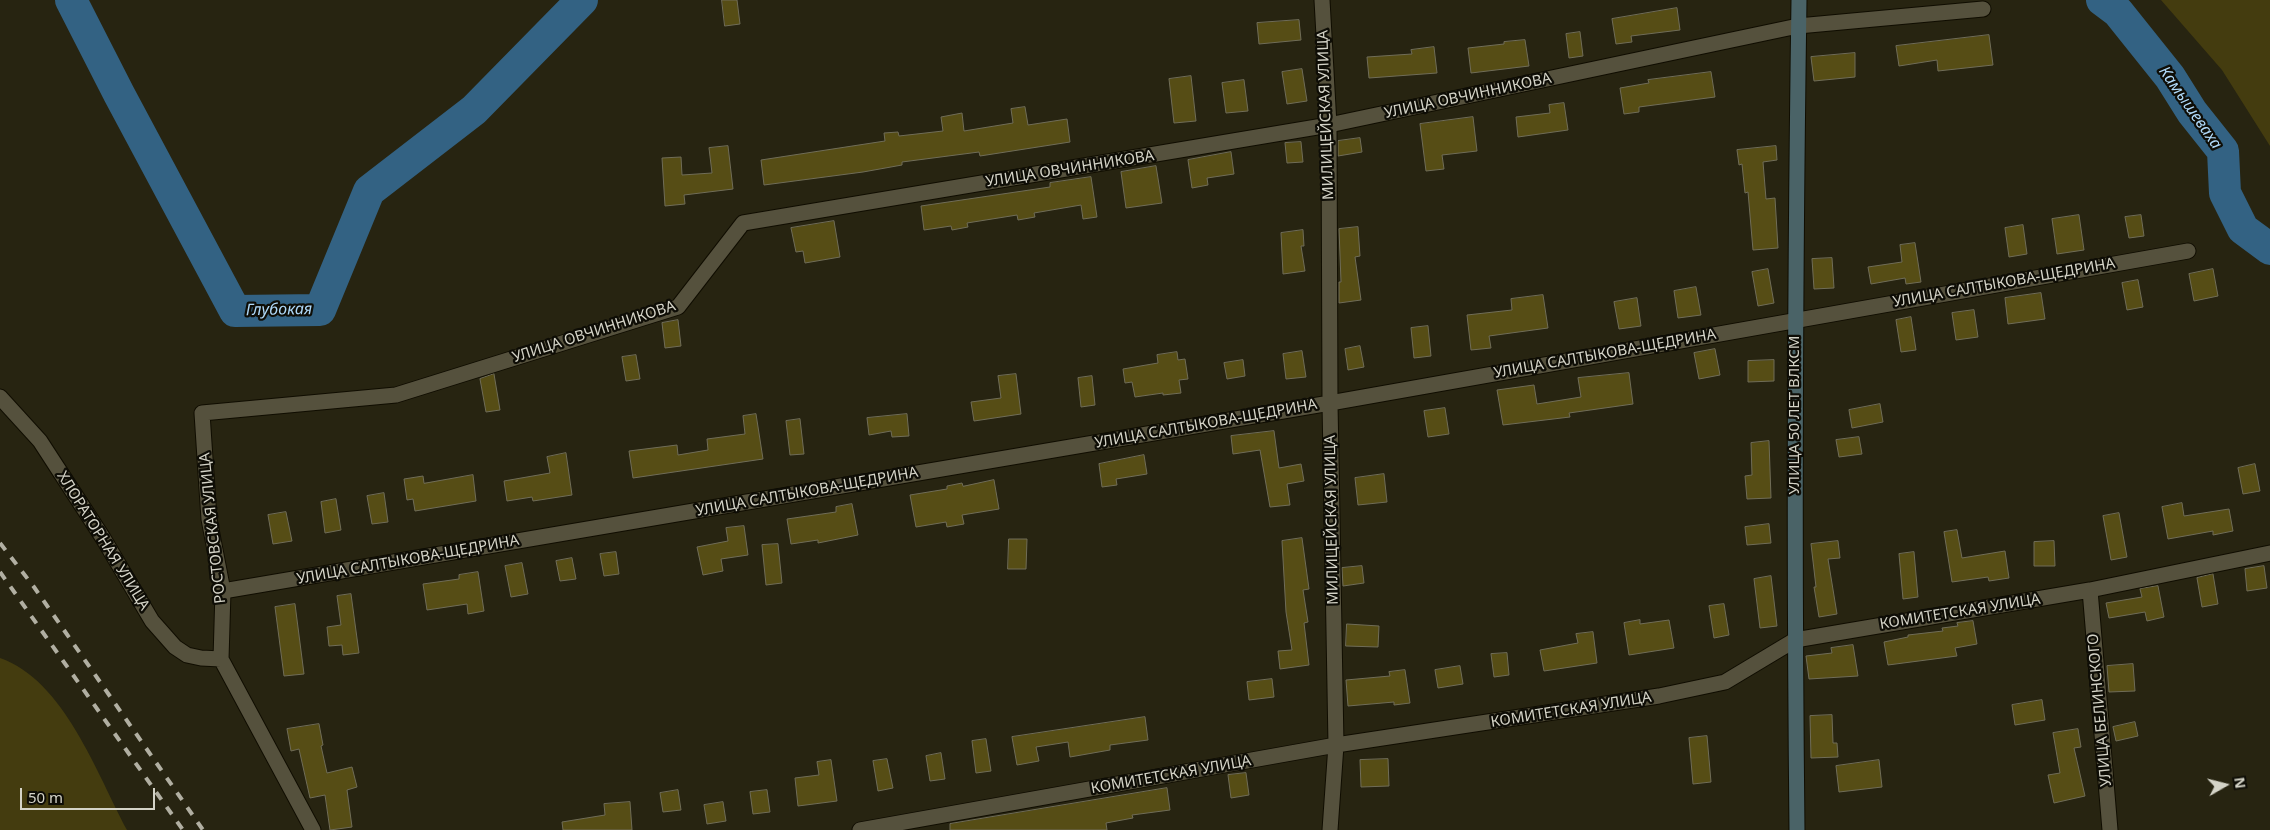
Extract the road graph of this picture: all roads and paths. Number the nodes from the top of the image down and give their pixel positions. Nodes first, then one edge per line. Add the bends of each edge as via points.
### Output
1 (1322, 0) edge
2 (1799, 0) edge
3 (1983, 8) dead end
4 (1798, 26) junction
5 (1329, 125) junction
6 (2188, 251) dead end
7 (1795, 320) junction
8 (0, 398) edge
9 (1330, 403) junction
10 (202, 413) joint
11 (2270, 553) edge
12 (2090, 590) junction
13 (223, 591) junction
14 (1795, 640) junction
15 (221, 659) junction
16 (1336, 745) junction
17 (313, 830) edge
18 (860, 830) edge
19 (1330, 830) edge
20 (1797, 830) edge
21 (2110, 830) edge

1 - 5 street, МИЛИЦЕЙСКАЯ УЛИЦА
2 - 4 main road, УЛИЦА 50 ЛЕТ ВЛКСМ
3 - 4 street, УЛИЦА ОВЧИННИКОВА
4 - 5 street, УЛИЦА ОВЧИННИКОВА
4 - 7 main road, УЛИЦА 50 ЛЕТ ВЛКСМ
5 - 9 street, МИЛИЦЕЙСКАЯ УЛИЦА
5 - 10 street, УЛИЦА ОВЧИННИКОВА via 743,223 678,307 396,395
6 - 7 street, УЛИЦА САЛТЫКОВА-ЩЕДРИНА
7 - 9 street, УЛИЦА САЛТЫКОВА-ЩЕДРИНА
7 - 14 main road, УЛИЦА 50 ЛЕТ ВЛКСМ
8 - 15 street, ХЛОРАТОРНАЯ УЛИЦА via 40,441 152,621 175,647 187,655
9 - 13 street, УЛИЦА САЛТЫКОВА-ЩЕДРИНА
9 - 16 street, МИЛИЦЕЙСКАЯ УЛИЦА
10 - 13 street, РОСТОВСКАЯ УЛИЦА via 209,519
11 - 12 street, КОМИТЕТСКАЯ УЛИЦА
12 - 14 street, КОМИТЕТСКАЯ УЛИЦА
12 - 21 street, УЛИЦА БЕЛИНСКОГО
13 - 15 street, РОСТОВСКАЯ УЛИЦА
14 - 16 street, КОМИТЕТСКАЯ УЛИЦА via 1725,682 1659,696
14 - 20 main road, УЛИЦА 50 ЛЕТ ВЛКСМ
15 - 17 street, РОСТОВСКАЯ УЛИЦА
16 - 18 street, КОМИТЕТСКАЯ УЛИЦА
16 - 19 street, МИЛИЦЕЙСКАЯ УЛИЦА

